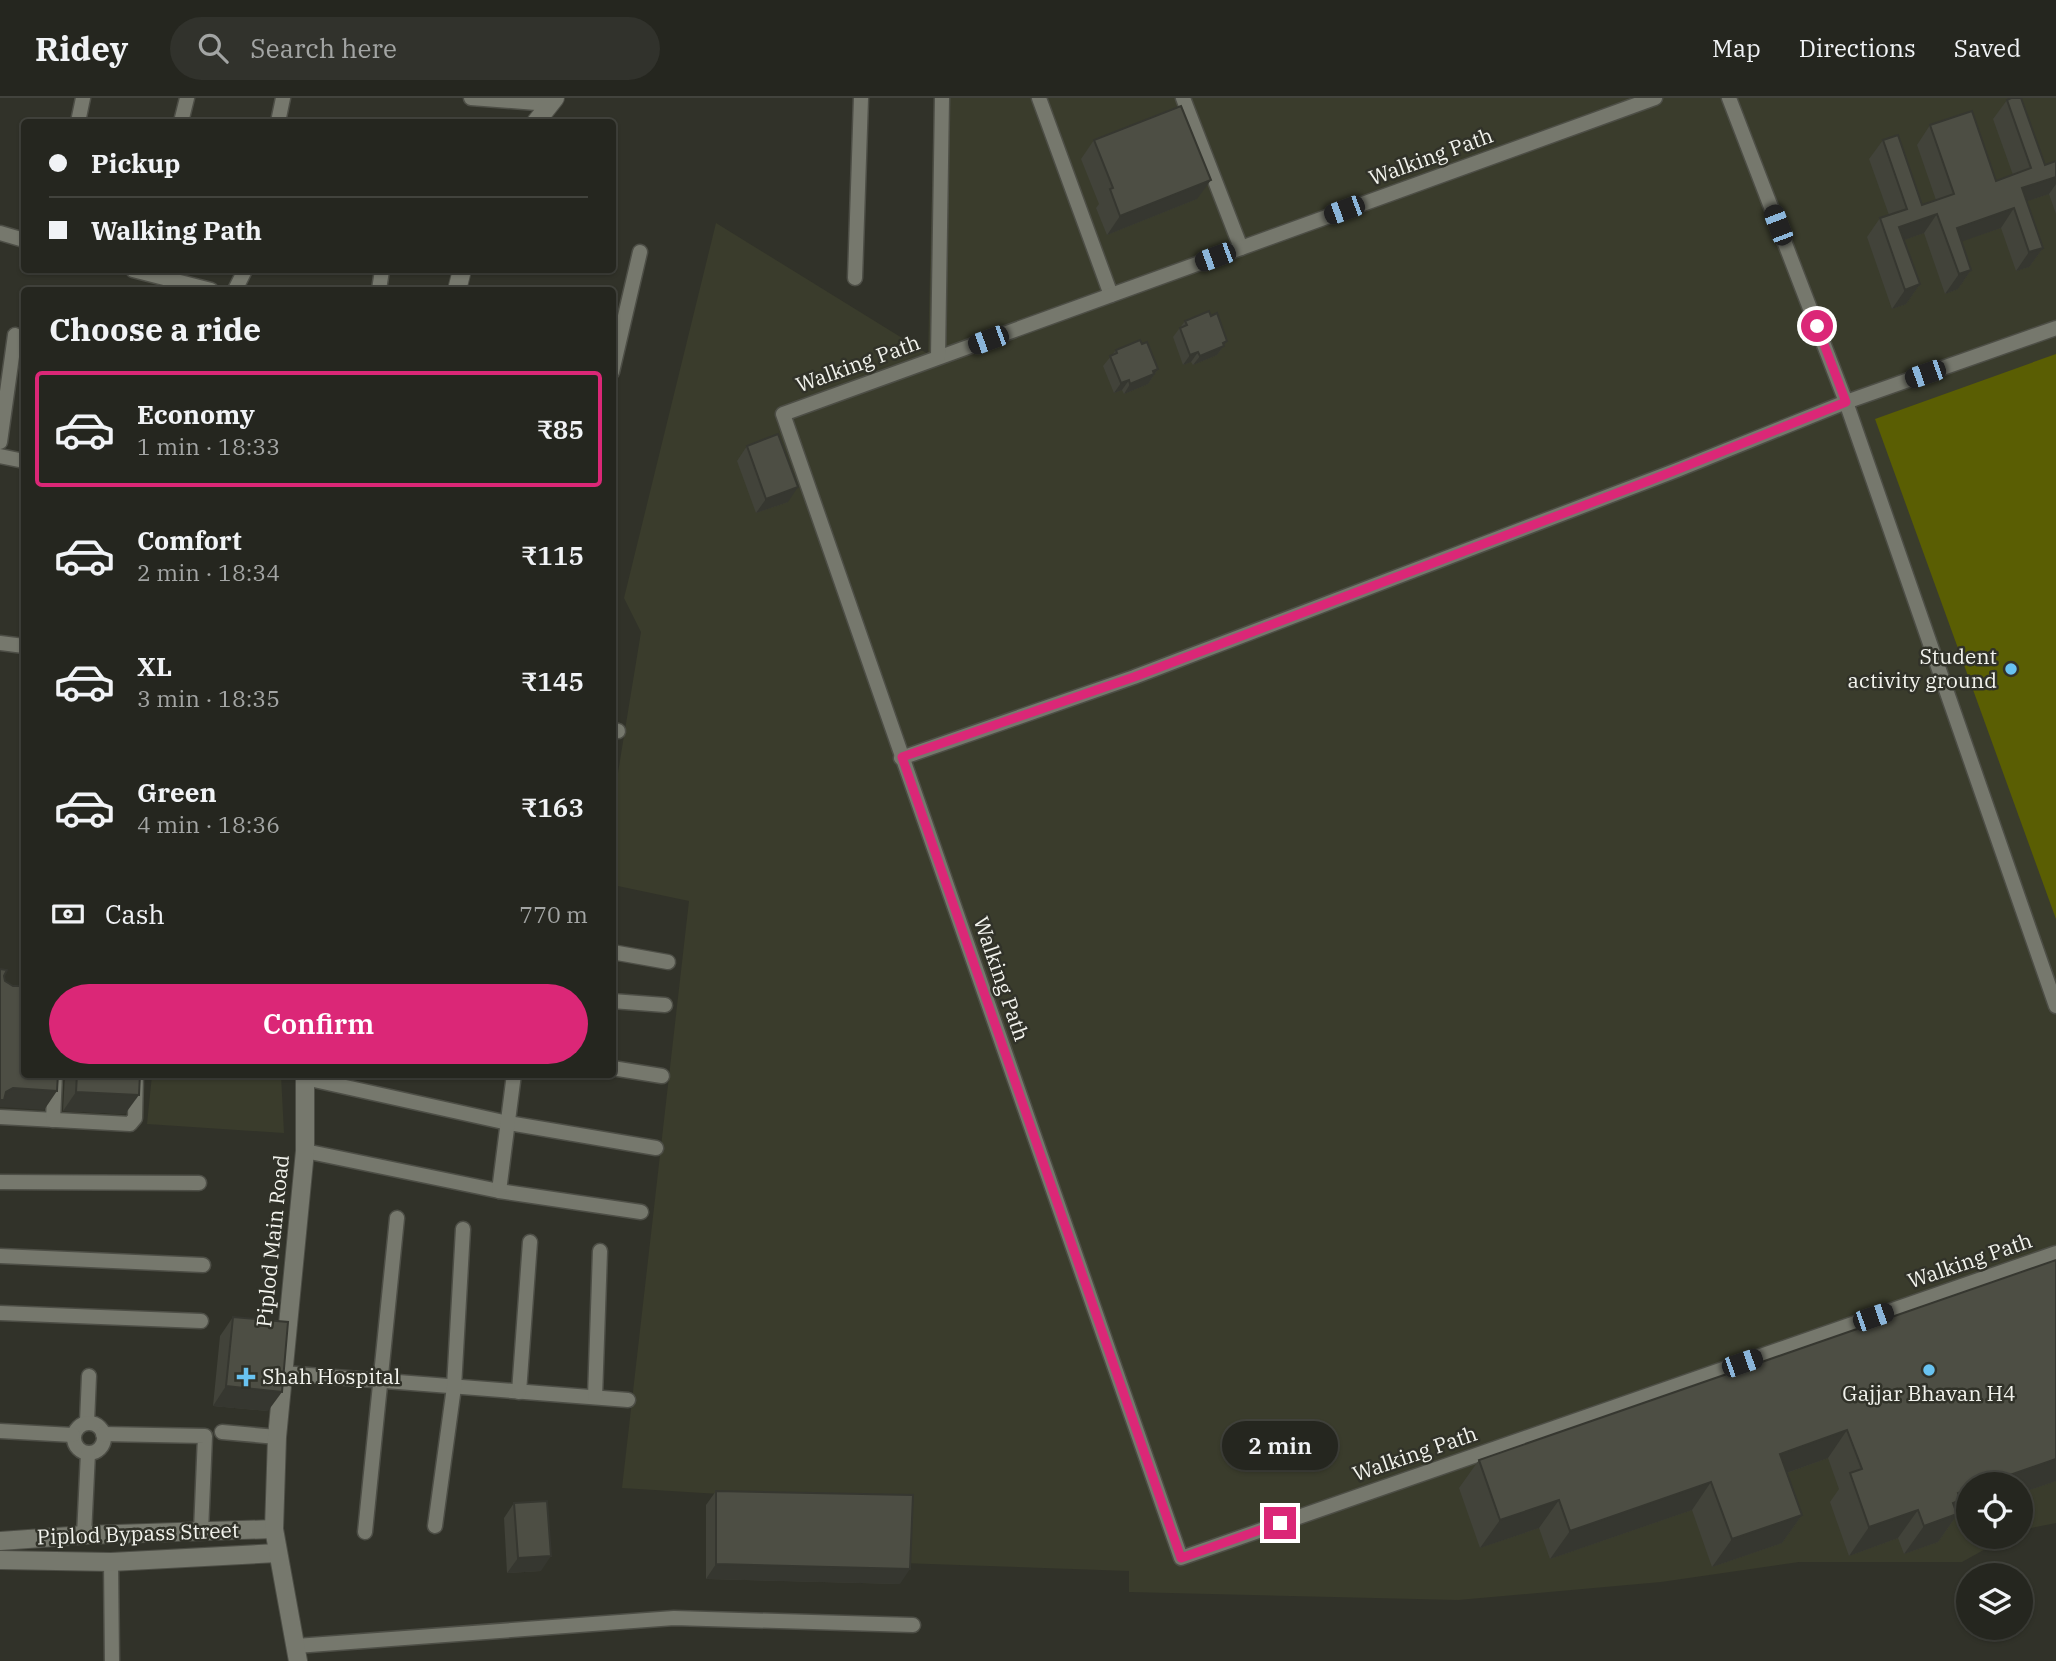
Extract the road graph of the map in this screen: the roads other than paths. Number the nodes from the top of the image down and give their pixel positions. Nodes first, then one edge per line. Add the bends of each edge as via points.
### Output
1 (83, 98) edge
2 (187, 98) edge
3 (283, 98) edge
4 (471, 98) edge
5 (861, 98) edge
6 (942, 98) edge
7 (1039, 98) edge
8 (1184, 98) edge
9 (1655, 98) edge
10 (1730, 98) edge
11 (552, 101) edge
12 (79, 119) edge
13 (182, 119) edge
14 (279, 119) edge
15 (538, 119) edge
16 (0, 233) edge
17 (21, 239) edge
18 (1241, 248) junction
19 (640, 252) dead end
20 (151, 273) edge
21 (855, 278) dead end
22 (200, 287) edge
23 (1111, 295) junction
24 (2056, 328) edge
25 (15, 335) dead end
26 (616, 355) edge
27 (939, 357) junction
28 (1846, 402) junction
29 (0, 442) edge
30 (0, 457) edge
31 (21, 460) edge
32 (0, 643) edge
33 (21, 646) edge
34 (902, 758) junction
35 (616, 953) edge
36 (668, 962) dead end
37 (616, 1001) edge
38 (665, 1005) dead end
39 (2056, 1006) edge
40 (616, 1069) edge
41 (662, 1076) dead end
42 (55, 1078) edge
43 (136, 1078) edge
44 (305, 1078) edge
45 (314, 1078) edge
46 (514, 1078) edge
47 (0, 1117) edge
48 (53, 1120) junction
49 (508, 1123) junction
50 (656, 1148) dead end
51 (305, 1151) junction
52 (0, 1182) edge
53 (199, 1183) dead end
54 (499, 1191) junction
55 (641, 1212) dead end
56 (397, 1218) dead end
57 (463, 1228) dead end
58 (530, 1242) dead end
59 (600, 1251) dead end
60 (2056, 1254) edge
61 (0, 1256) edge
62 (203, 1265) dead end
63 (0, 1313) edge
64 (201, 1321) dead end
65 (283, 1373) junction
66 (89, 1376) dead end
67 (379, 1382) junction
68 (454, 1387) junction
69 (519, 1392) junction
70 (595, 1397) junction
71 (628, 1400) dead end
72 (87, 1422) junction
73 (0, 1431) edge
74 (222, 1432) dead end
75 (103, 1434) junction
76 (73, 1435) junction
77 (277, 1437) junction
78 (88, 1453) junction
79 (435, 1527) dead end
80 (274, 1529) junction
81 (201, 1531) junction
82 (365, 1532) dead end
83 (84, 1535) junction
84 (0, 1541) edge
85 (277, 1553) junction
86 (0, 1560) edge
87 (111, 1562) junction
88 (913, 1625) dead end
89 (297, 1654) edge
90 (112, 1661) edge

1 - 12 street
2 - 13 street
3 - 14 street
4 - 11 street
5 - 21 street
6 - 27 street
7 - 23 street
8 - 18 street
9 - 18 street, Walking Path
10 - 28 street
11 - 15 street
16 - 17 street
18 - 23 street, Walking Path
19 - 26 street
20 - 22 street
23 - 27 street, Walking Path
24 - 28 street
25 - 29 street
27 - 34 street, Walking Path via 783,414
28 - 34 street via 1134,677
28 - 39 street
30 - 31 street
32 - 33 street
34 - 60 street, Walking Path via 1181,1558
35 - 36 street
37 - 38 street
40 - 41 street
42 - 48 street
43 - 48 street via 132,1123
44 - 51 street, Piplod Main Road
45 - 49 street
46 - 49 street
47 - 48 street
49 - 50 street
49 - 54 street
51 - 54 street
51 - 65 street, Piplod Main Road
52 - 53 street
54 - 55 street
56 - 67 street
57 - 68 street
58 - 69 street
59 - 70 street
61 - 62 street
63 - 64 street
65 - 67 street
65 - 77 street, Piplod Main Road
66 - 72 street
67 - 68 street
67 - 82 street
68 - 69 street
68 - 79 street
69 - 70 street
70 - 71 street
72 - 75 street via 98,1425
72 - 76 street
73 - 76 street
74 - 77 street
75 - 78 street via 100,1448
75 - 81 street via 205,1436
76 - 78 street via 78,1449
77 - 80 street, Piplod Main Road
78 - 83 street
80 - 81 street, Piplod Bypass Street
80 - 85 street, Piplod Main Road
81 - 83 street, Piplod Bypass Street
83 - 84 street, Piplod Bypass Street
85 - 87 street, Piplod Bypass Street
85 - 89 street, Piplod Main Road
86 - 87 street, Piplod Bypass Street
87 - 90 street
88 - 89 street via 674,1618

